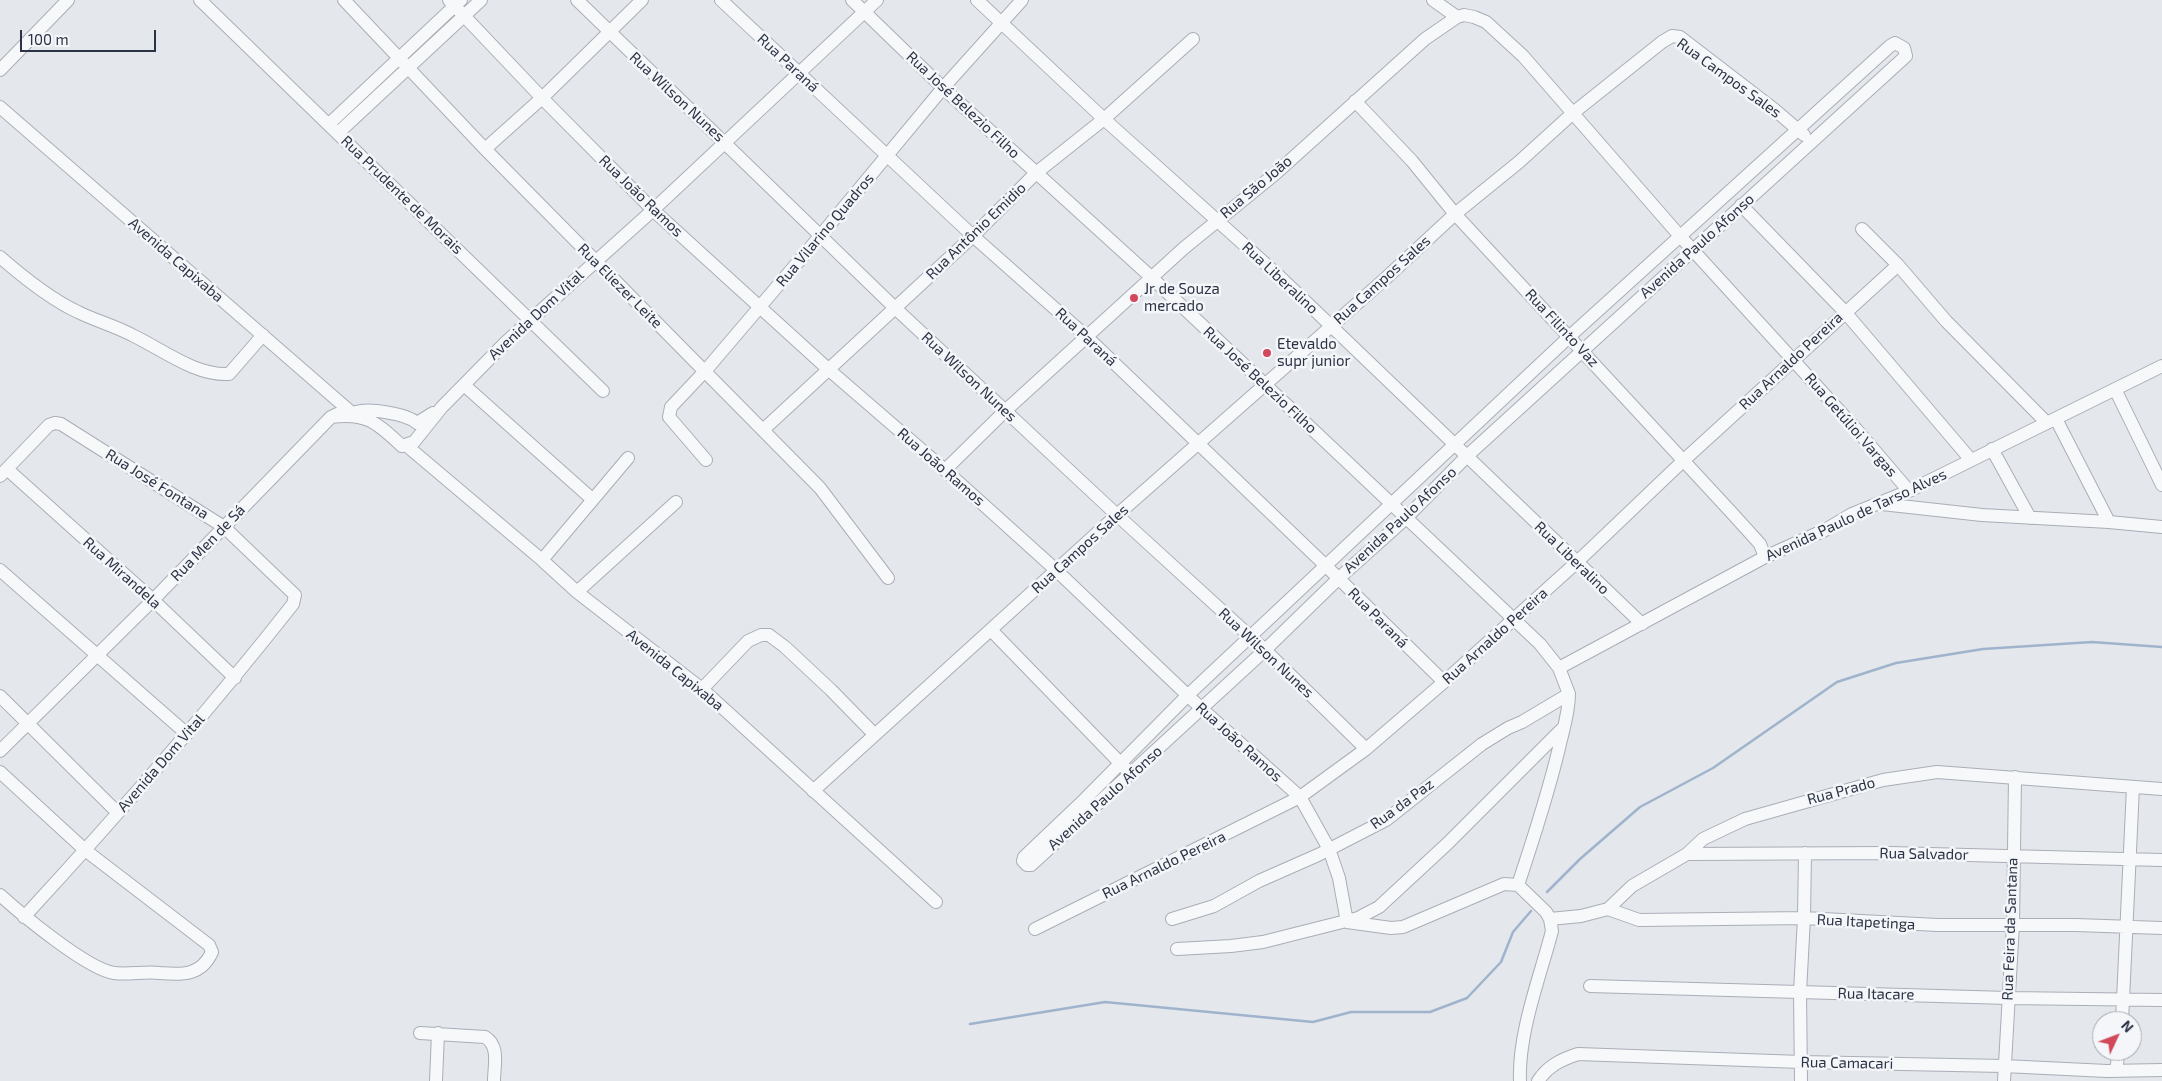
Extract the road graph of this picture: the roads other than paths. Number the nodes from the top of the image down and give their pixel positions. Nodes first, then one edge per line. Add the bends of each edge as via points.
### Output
1 (68, 0) edge
2 (200, 0) edge
3 (344, 0) edge
4 (481, 0) edge
5 (577, 0) edge
6 (642, 0) edge
7 (721, 0) edge
8 (852, 0) edge
9 (877, 0) edge
10 (977, 0) edge
11 (1022, 0) edge
12 (1433, 0) edge
13 (457, 5) edge
14 (864, 11) junction
15 (1457, 17) junction
16 (1001, 23) junction
17 (608, 32) junction
18 (1193, 39) dead end
19 (399, 57) junction
20 (408, 66) junction
21 (0, 70) edge
22 (799, 73) junction
23 (943, 88) junction
24 (542, 98) junction
25 (1355, 101) junction
26 (0, 107) edge
27 (1573, 113) junction
28 (1104, 119) junction
29 (334, 129) junction
30 (1798, 130) junction
31 (725, 142) junction
32 (1812, 142) junction
33 (485, 149) junction
34 (887, 157) junction
35 (1036, 174) junction
36 (1741, 205) junction
37 (653, 210) junction
38 (1455, 214) junction
39 (1218, 220) junction
40 (1862, 229) dead end
41 (821, 235) junction
42 (1679, 235) junction
43 (973, 236) junction
44 (1693, 249) junction
45 (0, 257) edge
46 (594, 261) junction
47 (1898, 265) junction
48 (1151, 277) junction
49 (760, 306) junction
50 (894, 307) junction
51 (1845, 312) junction
52 (530, 320) junction
53 (1331, 326) junction
54 (262, 335) junction
55 (1570, 336) junction
56 (1087, 337) junction
57 (1583, 351) junction
58 (1793, 360) junction
59 (2162, 366) edge
60 (828, 369) junction
61 (706, 370) junction
62 (464, 385) junction
63 (1264, 385) junction
64 (2115, 389) junction
65 (603, 391) dead end
66 (442, 407) junction
67 (1005, 411) junction
68 (352, 413) junction
69 (331, 417) junction
70 (2052, 421) junction
71 (763, 430) junction
72 (403, 444) junction
73 (1198, 444) junction
74 (1454, 445) junction
75 (1992, 449) junction
76 (1467, 456) junction
77 (628, 458) dead end
78 (706, 460) dead end
79 (1684, 460) junction
80 (1970, 460) junction
81 (945, 470) junction
82 (3, 472) edge
83 (2162, 485) edge
84 (1909, 491) junction
85 (592, 499) junction
86 (676, 502) dead end
87 (1392, 504) junction
88 (1880, 504) junction
89 (1117, 515) junction
90 (1406, 518) junction
91 (2030, 518) junction
92 (2109, 522) junction
93 (224, 527) junction
94 (2162, 527) edge
95 (1765, 557) junction
96 (542, 560) junction
97 (1576, 563) junction
98 (1326, 566) junction
99 (0, 570) edge
100 (1056, 570) junction
101 (888, 578) dead end
102 (1338, 578) junction
103 (577, 592) junction
104 (152, 600) junction
105 (293, 604) joint
106 (1513, 620) junction
107 (1642, 624) junction
108 (991, 630) junction
109 (1250, 637) junction
110 (1265, 650) junction
111 (97, 655) junction
112 (1559, 668) junction
113 (235, 678) junction
114 (1444, 682) junction
115 (702, 689) junction
116 (1569, 694) junction
117 (1188, 695) junction
118 (0, 696) edge
119 (1202, 709) junction
120 (28, 725) junction
121 (1564, 727) junction
122 (187, 734) junction
123 (874, 734) junction
124 (1366, 749) junction
125 (0, 751) edge
126 (1121, 763) junction
127 (0, 772) edge
128 (1132, 774) junction
129 (2016, 777) junction
130 (2133, 787) junction
131 (2162, 789) edge
132 (813, 791) junction
133 (1300, 797) junction
134 (117, 812) junction
135 (1328, 849) junction
136 (86, 850) junction
137 (1805, 853) junction
138 (1687, 854) junction
139 (2013, 857) junction
140 (2128, 859) junction
141 (2162, 860) edge
142 (1518, 885) junction
143 (0, 895) edge
144 (936, 902) dead end
145 (1608, 909) junction
146 (24, 916) junction
147 (1804, 918) junction
148 (1172, 919) dead end
149 (1550, 919) junction
150 (1346, 922) junction
151 (2013, 924) junction
152 (2126, 927) junction
153 (2162, 928) edge
154 (1035, 929) dead end
155 (1177, 949) dead end
156 (1590, 986) dead end
157 (1800, 992) junction
158 (2008, 998) junction
159 (2124, 999) junction
160 (2162, 1000) edge
161 (2123, 1011) edge
162 (420, 1033) dead end
163 (438, 1033) junction
164 (2115, 1061) edge
165 (1801, 1062) junction
166 (2004, 1066) junction
167 (2111, 1070) junction
168 (2162, 1070) edge
169 (436, 1081) edge
170 (494, 1081) edge
171 (1520, 1081) edge
172 (1538, 1081) edge
173 (1800, 1081) edge
174 (2004, 1081) edge
175 (2090, 1081) edge

1 - 21 street
2 - 29 street, Rua Prudente de Morais
3 - 19 street, Rua Eliezer Leite
4 - 13 street
5 - 17 street, Rua Wilson Nunes
6 - 17 street
7 - 22 street, Rua Paraná
8 - 14 street, Rua José Belezio Filho
9 - 14 street, Avenida Dom Vital
10 - 16 street, Rua Liberalino
11 - 16 street, Rua Vilarino Quadros
12 - 15 street
13 - 19 street
13 - 20 street
13 - 24 street, Rua João Ramos
14 - 22 street, Avenida Dom Vital
14 - 23 street, Rua José Belezio Filho
15 - 25 street, Rua São João via 1425,39
15 - 27 street via 1474,16 1501,34
16 - 23 street, Rua Vilarino Quadros
16 - 28 street, Rua Liberalino
17 - 24 street
17 - 31 street, Rua Wilson Nunes
18 - 28 street, Rua Antônio Emidio
19 - 20 street, Rua Eliezer Leite
19 - 29 street
20 - 29 street
20 - 33 street, Rua Eliezer Leite
22 - 31 street, Avenida Dom Vital
22 - 34 street, Rua Paraná
23 - 34 street, Rua Vilarino Quadros
23 - 35 street, Rua José Belezio Filho
24 - 33 street
24 - 37 street, Rua João Ramos
25 - 38 street, Rua Filinto Vaz via 1412,161
25 - 39 street, Rua São João via 1275,174
26 - 54 street, Avenida Capixaba
27 - 30 street, Rua Campos Sales via 1672,36 1680,37
27 - 38 street, Rua Campos Sales
27 - 42 street, Rua Getúlioi Vargas
28 - 35 street, Rua Antônio Emidio
28 - 39 street, Rua Liberalino
29 - 52 street, Rua Prudente de Morais
30 - 32 street, Rua Campos Sales
30 - 32 street, Avenida Paulo Afonso via 1890,46 1900,44 1906,56
30 - 42 street, Avenida Paulo Afonso
31 - 37 street, Avenida Dom Vital
31 - 41 street, Rua Wilson Nunes
32 - 36 street, Avenida Paulo Afonso
33 - 46 street, Rua Eliezer Leite
34 - 41 street, Rua Vilarino Quadros
34 - 43 street, Rua Paraná
35 - 43 street, Rua Antônio Emidio
35 - 48 street, Rua José Belezio Filho
36 - 44 street, Avenida Paulo Afonso
36 - 51 street
37 - 46 street, Avenida Dom Vital
37 - 49 street, Rua João Ramos
38 - 53 street, Rua Campos Sales
38 - 55 street, Rua Filinto Vaz
39 - 48 street, Rua São João
39 - 53 street, Rua Liberalino
40 - 47 street
41 - 49 street, Rua Vilarino Quadros
41 - 50 street, Rua Wilson Nunes
42 - 44 street, Rua Getúlioi Vargas
42 - 55 street, Avenida Paulo Afonso
43 - 50 street, Rua Antônio Emidio
43 - 56 street, Rua Paraná
44 - 57 street, Avenida Paulo Afonso
44 - 58 street, Rua Getúlioi Vargas
45 - 54 street via 78,312 132,335 189,365 212,372 229,374
46 - 52 street, Avenida Dom Vital
46 - 61 street, Rua Eliezer Leite
47 - 51 street, Rua Arnaldo Pereira
47 - 70 street via 1946,321
48 - 56 street, Rua São João
48 - 63 street, Rua José Belezio Filho
49 - 60 street, Rua João Ramos
49 - 61 street, Rua Vilarino Quadros
50 - 60 street, Rua Antônio Emidio
50 - 67 street, Rua Wilson Nunes
51 - 58 street, Rua Arnaldo Pereira
51 - 80 street
52 - 62 street, Avenida Dom Vital
52 - 65 street, Rua Prudente de Morais
53 - 63 street, Rua Campos Sales
53 - 74 street, Rua Liberalino
54 - 68 street, Avenida Capixaba
55 - 57 street, Rua Filinto Vaz
55 - 74 street, Avenida Paulo Afonso
56 - 67 street, Rua São João
56 - 73 street, Rua Paraná
57 - 76 street, Avenida Paulo Afonso
57 - 79 street, Rua Filinto Vaz
58 - 79 street, Rua Arnaldo Pereira
58 - 84 street, Rua Getúlioi Vargas
59 - 64 street, Avenida Paulo de Tarso Alves
60 - 71 street, Rua Antônio Emidio
60 - 81 street, Rua João Ramos
61 - 71 street, Rua Eliezer Leite
61 - 78 street, Rua Vilarino Quadros via 672,407 669,417
62 - 66 street, Avenida Dom Vital
62 - 85 street
63 - 73 street, Rua Campos Sales
63 - 87 street, Rua José Belezio Filho
64 - 70 street, Avenida Paulo de Tarso Alves
64 - 83 street
66 - 68 street via 417,423 412,418 378,410
66 - 72 street, Avenida Dom Vital via 414,442
67 - 81 street, Rua São João
67 - 89 street, Rua Wilson Nunes
68 - 69 street via 338,413
69 - 72 street, Avenida Capixaba via 373,420
69 - 93 street, Rua Men de Sá
70 - 75 street, Avenida Paulo de Tarso Alves
70 - 92 street
71 - 101 street, Rua Eliezer Leite via 820,488
72 - 96 street, Avenida Capixaba
73 - 89 street, Rua Campos Sales
73 - 98 street, Rua Paraná
74 - 76 street, Rua Liberalino
74 - 87 street, Avenida Paulo Afonso
75 - 80 street, Avenida Paulo de Tarso Alves
75 - 91 street
76 - 90 street, Avenida Paulo Afonso
76 - 97 street, Rua Liberalino
77 - 85 street
79 - 95 street, Rua Filinto Vaz via 1760,544
79 - 97 street, Rua Arnaldo Pereira
80 - 84 street, Avenida Paulo de Tarso Alves
81 - 100 street, Rua João Ramos
82 - 93 street, Rua José Fontana via 55,423 66,426
82 - 104 street, Rua Mirandela
84 - 88 street, Avenida Paulo de Tarso Alves
85 - 96 street
86 - 103 street
87 - 90 street, Rua José Belezio Filho
87 - 98 street, Avenida Paulo Afonso
88 - 91 street
88 - 95 street, Avenida Paulo de Tarso Alves via 1852,514
89 - 100 street, Rua Campos Sales
89 - 109 street, Rua Wilson Nunes
90 - 102 street, Avenida Paulo Afonso
90 - 106 street, Rua José Belezio Filho
91 - 92 street
92 - 94 street
93 - 104 street, Rua Men de Sá
93 - 105 street, Rua José Fontana via 291,590 295,595
95 - 107 street, Avenida Paulo de Tarso Alves
96 - 103 street, Avenida Capixaba
97 - 106 street, Rua Arnaldo Pereira
97 - 107 street, Rua Liberalino
98 - 102 street, Rua Paraná
98 - 109 street, Avenida Paulo Afonso
99 - 111 street
100 - 108 street, Rua Campos Sales
100 - 117 street, Rua João Ramos
102 - 110 street, Avenida Paulo Afonso
102 - 114 street, Rua Paraná
103 - 115 street, Avenida Capixaba
104 - 111 street, Rua Men de Sá
104 - 113 street, Rua Mirandela
105 - 113 street, Avenida Dom Vital
106 - 112 street via 1540,644
106 - 114 street, Rua Arnaldo Pereira
107 - 112 street, Avenida Paulo de Tarso Alves
108 - 123 street, Rua Campos Sales
108 - 126 street
109 - 110 street, Rua Wilson Nunes
109 - 117 street, Avenida Paulo Afonso
110 - 119 street, Avenida Paulo Afonso
110 - 124 street, Rua Wilson Nunes
111 - 120 street, Rua Men de Sá
111 - 122 street
112 - 116 street
113 - 122 street, Avenida Dom Vital
114 - 124 street, Rua Arnaldo Pereira
115 - 123 street via 748,641 760,634 769,634
115 - 132 street, Avenida Capixaba
116 - 121 street
116 - 135 street, Rua da Paz via 1482,744 1386,820
117 - 119 street, Rua João Ramos
117 - 126 street, Avenida Paulo Afonso
118 - 120 street
119 - 128 street, Avenida Paulo Afonso
119 - 133 street, Rua João Ramos
120 - 125 street, Rua Men de Sá
120 - 134 street
121 - 142 street via 1543,811
121 - 150 street via 1380,907
122 - 134 street, Avenida Dom Vital
123 - 132 street, Rua Campos Sales
124 - 133 street, Rua Arnaldo Pereira
126 - 128 street
126 - 128 street, Avenida Paulo Afonso via 1022,861 1027,866 1031,865
127 - 136 street
129 - 130 street, Rua Prado
129 - 138 street, Rua Prado via 1937,772 1883,780 1745,819 1703,839
129 - 139 street, Rua Feira da Santana
130 - 131 street, Rua Prado
130 - 140 street
132 - 144 street, Avenida Capixaba
133 - 135 street, Rua João Ramos
133 - 154 street, Rua Arnaldo Pereira
134 - 136 street, Avenida Dom Vital
135 - 148 street, Rua da Paz via 1214,906
135 - 150 street, Rua João Ramos via 1339,878
136 - 146 street, Avenida Dom Vital
136 - 146 street via 209,946 212,952 209,958 198,969 185,975 113,973 98,968
137 - 138 street, Rua Salvador
137 - 139 street, Rua Salvador via 1936,853
137 - 147 street
138 - 145 street, Rua Prado via 1632,886
139 - 140 street, Rua Salvador
139 - 151 street, Rua Feira da Santana
140 - 141 street, Rua Salvador
140 - 152 street
142 - 149 street
142 - 150 street via 1504,884 1403,927
143 - 146 street
145 - 147 street, Rua Itapetinga via 1639,920
145 - 149 street, Rua Prado
147 - 151 street, Rua Itapetinga
147 - 157 street
149 - 171 street via 1552,931 1529,1016
150 - 155 street via 1263,942
151 - 152 street, Rua Itapetinga
151 - 158 street, Rua Feira da Santana
152 - 153 street, Rua Itapetinga
152 - 159 street
156 - 157 street, Rua Itacare
157 - 158 street, Rua Itacare
157 - 165 street
158 - 159 street, Rua Itacare
158 - 166 street, Rua Feira da Santana
159 - 160 street, Rua Itacare
159 - 161 street
162 - 163 street
163 - 169 street
163 - 170 street via 490,1040 495,1052
164 - 167 street
165 - 166 street, Rua Camacari
165 - 172 street, Rua Camacari via 1578,1054 1561,1059 1545,1070
165 - 173 street
166 - 167 street, Rua Camacari
166 - 174 street, Rua Feira da Santana
167 - 168 street, Rua Camacari
167 - 175 street

